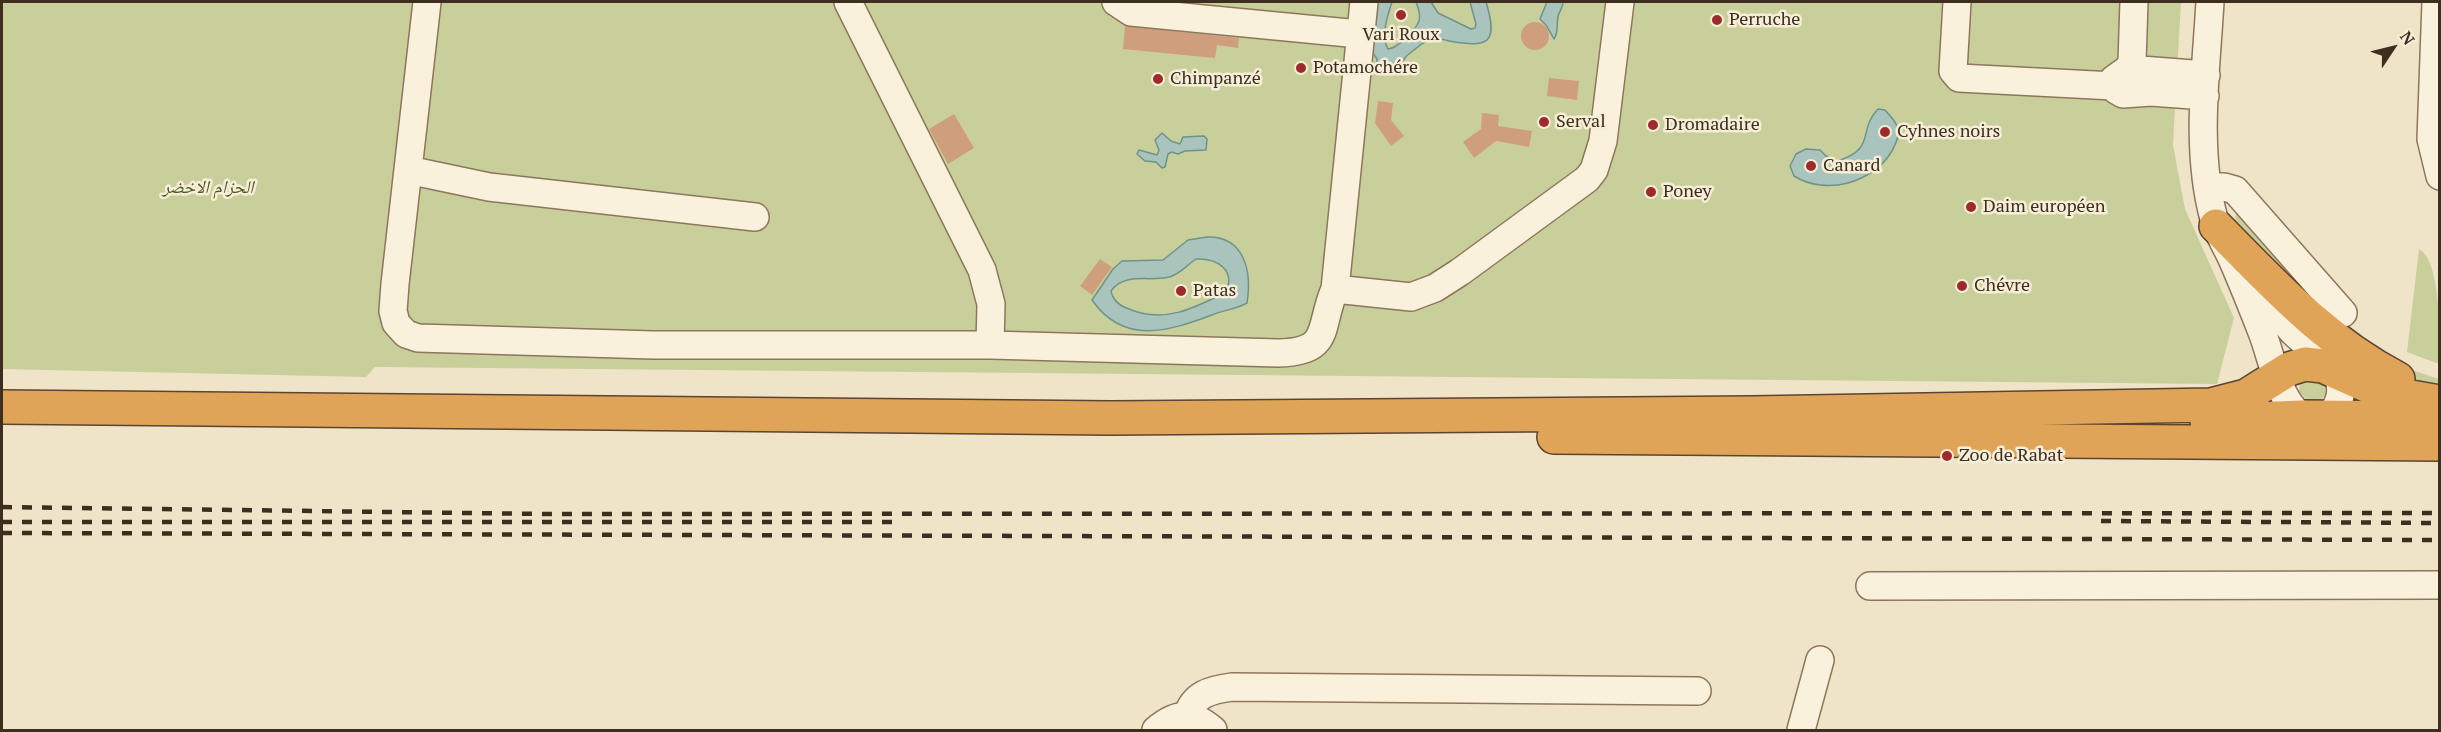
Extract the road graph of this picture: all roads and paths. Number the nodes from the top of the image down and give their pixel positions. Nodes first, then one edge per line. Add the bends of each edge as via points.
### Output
1 (427, 2) edge
2 (848, 2) edge
3 (1116, 2) edge
4 (1364, 2) edge
5 (1620, 2) edge
6 (1957, 2) edge
7 (2134, 2) edge
8 (2210, 2) edge
9 (2436, 2) edge
10 (1187, 9) edge
11 (1359, 33) junction
12 (2123, 77) junction
13 (2205, 86) junction
14 (408, 170) junction
15 (2439, 176) edge
16 (2208, 187) junction
17 (755, 216) dead end
18 (2216, 226) junction
19 (2234, 262) junction
20 (1335, 289) junction
21 (2343, 314) dead end
22 (990, 345) junction
23 (2337, 372) junction
24 (2278, 377) junction
25 (2439, 402) edge
26 (2, 407) edge
27 (2315, 417) junction
28 (2439, 418) edge
29 (2, 426) edge
30 (2099, 441) junction
31 (2439, 444) edge
32 (2439, 585) edge
33 (1870, 586) dead end
34 (1820, 660) dead end
35 (1697, 690) dead end
36 (1186, 716) junction
37 (1156, 730) edge
38 (1213, 730) edge
39 (1801, 730) edge

1 - 14 street
2 - 22 street via 982,270 991,304
3 - 10 street via 1131,12
4 - 11 street
5 - 20 street via 1603,141 1597,164 1587,178 1460,272 1422,293 1411,297
6 - 12 street via 1953,71 1959,78
7 - 12 street
8 - 13 street
9 - 15 street via 2431,139
10 - 11 street
11 - 20 street
12 - 13 street
13 - 16 street
14 - 17 street via 489,187
14 - 22 street via 393,311 396,323 406,334 418,338 653,345
16 - 18 street
16 - 21 street via 2235,190
18 - 19 street
18 - 25 highway via 2316,324 2370,363
19 - 23 street via 2282,321
19 - 24 street
20 - 22 street via 1321,337 1310,347 1292,353
23 - 24 highway via 2305,364
23 - 25 highway via 2394,394
23 - 27 street via 2341,397 2338,405
24 - 26 highway via 2246,396 2211,405 1753,413 1111,418
24 - 27 street via 2289,404
27 - 28 highway
27 - 30 highway via 2193,422
29 - 30 highway
30 - 31 highway
32 - 33 street
34 - 39 street
35 - 36 street via 1232,687 1212,689 1199,697
36 - 37 street via 1173,718
36 - 38 street

